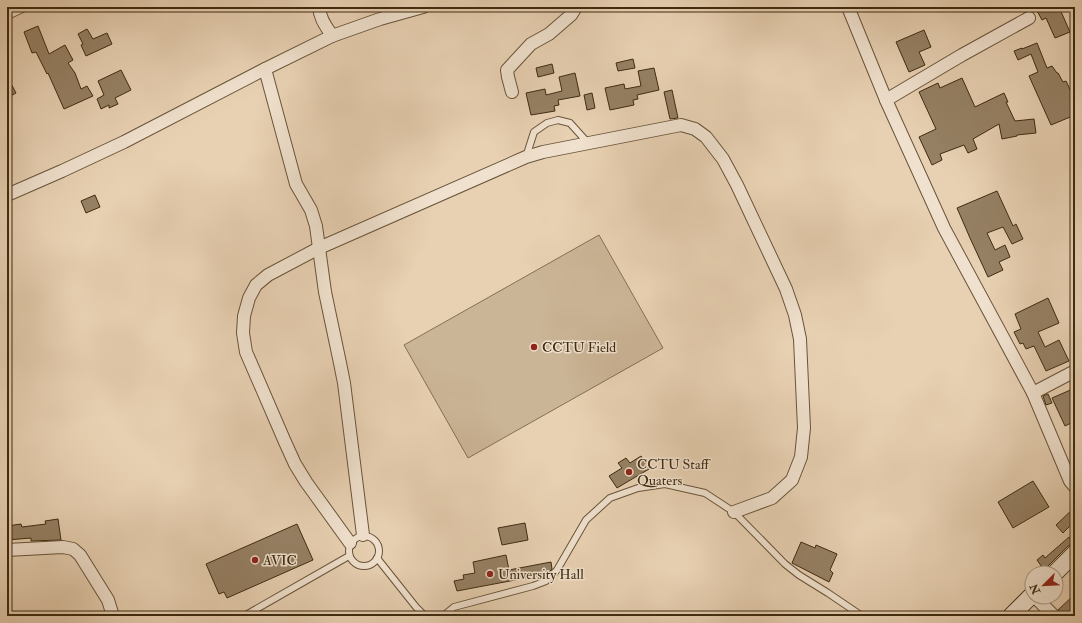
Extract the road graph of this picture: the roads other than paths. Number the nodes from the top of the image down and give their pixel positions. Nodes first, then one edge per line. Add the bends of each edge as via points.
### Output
1 (20, 7) edge
2 (318, 7) edge
3 (423, 7) edge
4 (576, 7) edge
5 (848, 7) edge
6 (7, 13) edge
7 (1029, 18) dead end
8 (332, 36) junction
9 (265, 69) junction
10 (512, 92) dead end
11 (886, 100) junction
12 (588, 143) junction
13 (526, 157) junction
14 (7, 195) edge
15 (320, 248) junction
16 (1075, 371) edge
17 (1033, 393) junction
18 (1075, 487) edge
19 (734, 512) junction
20 (363, 535) junction
21 (350, 543) junction
22 (7, 550) edge
23 (1075, 553) edge
24 (349, 556) junction
25 (377, 558) junction
26 (1063, 565) edge
27 (1024, 603) edge
28 (1044, 605) edge
29 (113, 616) edge
30 (244, 616) edge
31 (425, 616) edge
32 (443, 616) edge
33 (862, 616) edge
34 (1011, 616) edge
35 (1054, 616) edge

1 - 6 street
2 - 8 street via 319,14
3 - 8 street
4 - 10 street via 571,15 549,34 531,44 507,70
5 - 11 street
7 - 11 street
8 - 9 street
9 - 14 street via 124,142
9 - 15 street via 296,184 311,210
11 - 17 street via 944,228
12 - 13 street
12 - 13 lane via 570,123 558,120 547,123 534,132
12 - 19 street via 681,125 695,129 706,137 723,159 737,185 786,289 800,339 804,428 801,457 792,480 772,498
13 - 15 street
15 - 20 street via 327,303 344,383
15 - 21 street via 268,275 256,285 244,316 243,333 246,352 295,464
16 - 17 street
17 - 18 street via 1070,481
19 - 32 lane via 706,492 666,484 638,488 610,498 586,520 557,570 546,581 454,607
19 - 33 lane via 785,564
20 - 21 lane
20 - 25 lane via 377,542
21 - 24 lane
22 - 29 street via 63,546 72,549 80,555 108,600
23 - 26 street
24 - 25 lane via 352,561 363,566 369,565
24 - 30 lane
25 - 31 lane
27 - 34 street
28 - 35 street

